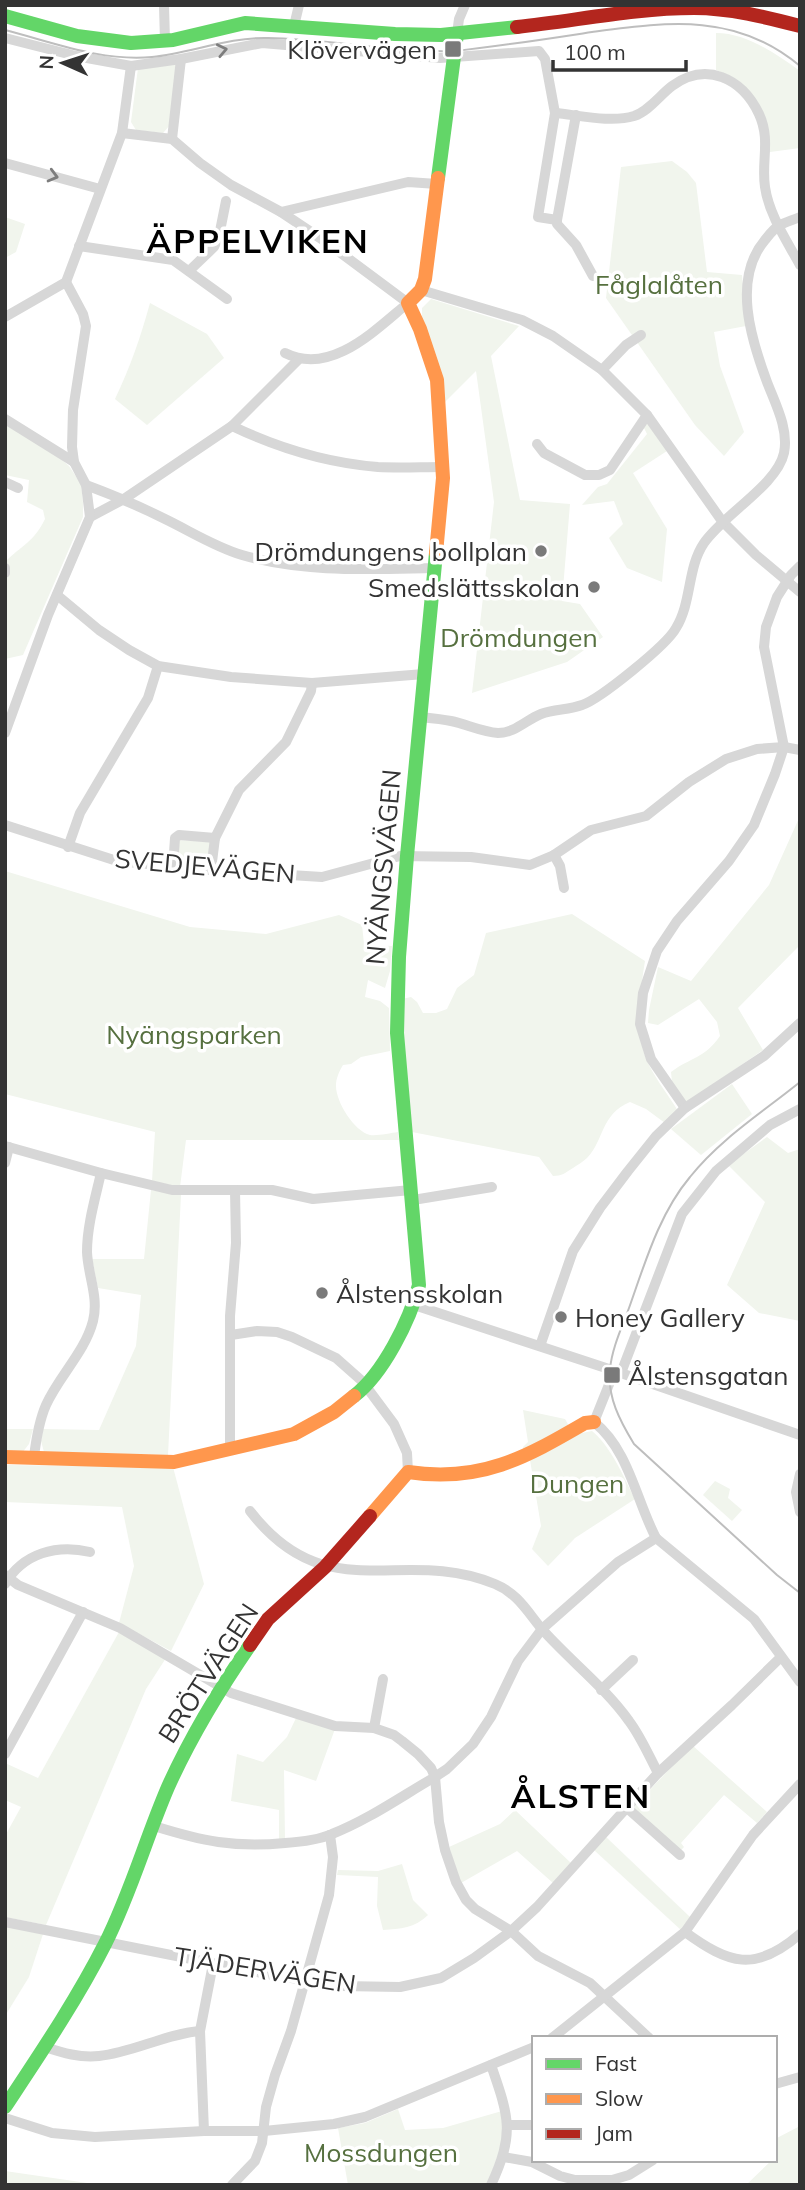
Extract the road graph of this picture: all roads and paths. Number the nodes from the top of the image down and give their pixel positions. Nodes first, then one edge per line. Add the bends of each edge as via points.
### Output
1 (164, 5) edge
2 (299, 5) edge
3 (465, 5) edge
4 (5, 16) edge
5 (293, 26) junction
6 (800, 26) edge
7 (457, 34) junction
8 (5, 38) edge
9 (165, 41) junction
10 (454, 58) junction
11 (181, 60) junction
12 (131, 66) junction
13 (555, 113) junction
14 (576, 115) junction
15 (122, 133) junction
16 (172, 139) junction
17 (5, 163) edge
18 (437, 184) junction
19 (100, 189) junction
20 (226, 201) dead end
21 (281, 212) junction
22 (800, 217) edge
23 (556, 220) junction
24 (778, 225) junction
25 (79, 246) junction
26 (800, 265) edge
27 (189, 271) junction
28 (593, 276) dead end
29 (66, 282) junction
30 (421, 290) junction
31 (227, 299) dead end
32 (408, 303) junction
33 (5, 317) edge
34 (641, 335) dead end
35 (285, 353) dead end
36 (298, 360) junction
37 (602, 370) junction
38 (647, 415) junction
39 (5, 419) edge
40 (232, 426) junction
41 (537, 444) dead end
42 (74, 462) junction
43 (443, 467) junction
44 (5, 482) edge
45 (86, 485) junction
46 (18, 488) dead end
47 (124, 499) junction
48 (90, 517) junction
49 (722, 521) junction
50 (800, 566) edge
51 (5, 568) edge
52 (434, 568) junction
53 (5, 573) edge
54 (786, 582) junction
55 (800, 592) edge
56 (57, 595) junction
57 (158, 666) junction
58 (424, 674) junction
59 (312, 682) junction
60 (420, 717) junction
61 (5, 733) edge
62 (784, 747) junction
63 (800, 750) edge
64 (5, 825) edge
65 (215, 838) junction
66 (68, 847) junction
67 (554, 855) junction
68 (407, 856) junction
69 (173, 867) junction
70 (211, 870) junction
71 (564, 888) dead end
72 (800, 1023) edge
73 (685, 1108) junction
74 (800, 1109) edge
75 (7, 1147) edge
76 (5, 1163) edge
77 (101, 1173) junction
78 (492, 1187) dead end
79 (235, 1190) junction
80 (412, 1195) junction
81 (414, 1305) junction
82 (231, 1335) junction
83 (540, 1346) junction
84 (621, 1373) junction
85 (365, 1388) junction
86 (594, 1422) junction
87 (800, 1435) edge
88 (230, 1450) junction
89 (5, 1457) edge
90 (34, 1457) junction
91 (408, 1472) junction
92 (800, 1474) edge
93 (250, 1511) dead end
94 (800, 1512) edge
95 (656, 1538) junction
96 (90, 1552) dead end
97 (325, 1567) junction
98 (6, 1580) edge
99 (83, 1612) junction
100 (542, 1629) junction
101 (781, 1657) junction
102 (633, 1660) dead end
103 (383, 1679) dead end
104 (800, 1682) edge
105 (221, 1688) junction
106 (601, 1690) junction
107 (374, 1728) junction
108 (5, 1754) edge
109 (658, 1773) junction
110 (435, 1777) junction
111 (800, 1784) edge
112 (626, 1807) junction
113 (154, 1826) junction
114 (330, 1835) junction
115 (680, 1855) dead end
116 (5, 1922) edge
117 (511, 1931) junction
118 (685, 1932) junction
119 (800, 1934) edge
120 (106, 1942) junction
121 (213, 1964) junction
122 (305, 1980) junction
123 (607, 1996) junction
124 (200, 2031) junction
125 (555, 2036) edge
126 (647, 2036) edge
127 (46, 2047) junction
128 (532, 2048) edge
129 (491, 2065) junction
130 (800, 2077) edge
131 (777, 2083) edge
132 (5, 2107) edge
133 (5, 2118) edge
134 (507, 2125) junction
135 (532, 2125) edge
136 (204, 2131) junction
137 (264, 2131) junction
138 (504, 2157) junction
139 (532, 2162) edge
140 (532, 2162) edge
141 (650, 2162) edge
142 (232, 2185) edge
143 (492, 2185) edge

1 - 9 street
2 - 5 street
3 - 7 street
4 - 9 street via 107,41
5 - 7 street
5 - 9 street via 245,23
6 - 7 street via 726,9 681,8
7 - 10 street
8 - 12 street
11 -> 10 street via 262,43
10 - 13 street via 539,51 545,59
10 - 18 street
11 - 12 street
11 - 16 street
12 - 15 street
13 - 14 street
13 - 23 street via 538,217
14 - 23 street
14 - 24 street via 605,119 635,116 673,85 692,76 714,74 732,80 760,115 767,140 764,183
15 - 16 street
15 - 19 street
16 - 21 street, NYÄNGSVÄGEN via 231,185
17 -> 19 street
18 - 21 street via 408,182
18 - 30 street
19 - 25 street
20 - 27 street via 214,247
21 - 32 street, NYÄNGSVÄGEN
22 - 24 street
23 - 28 street
24 - 26 street
24 - 49 street via 754,253 748,300 756,351 784,428 784,453 762,488
25 - 27 street via 173,260
25 - 29 street
27 - 31 street
29 - 33 street
29 - 42 street via 86,326 73,410
30 - 32 street
30 - 37 street via 522,320
32 - 36 street via 346,351
32 - 43 street, NYÄNGSVÄGEN via 438,380
34 - 37 street
35 - 36 street
36 - 40 street
37 - 38 street
38 - 41 street via 610,470 599,475 585,475 544,453
38 - 49 street
39 - 42 street
40 - 43 street via 278,445 346,462
40 - 47 street
42 - 45 street
43 - 52 street, NYÄNGSVÄGEN
44 - 46 street
45 - 47 street
45 - 48 street
47 - 48 street
47 - 52 street via 241,555 341,569
48 - 56 street
49 - 54 street
49 - 60 street via 695,560 689,596 676,629 631,672 584,705 542,713 498,733
50 - 54 street
51 - 53 street
52 - 58 street, NYÄNGSVÄGEN
54 - 55 street
54 - 62 street via 766,627 764,648
56 - 57 street via 99,630
56 - 61 street
57 - 59 street
57 - 66 street via 148,698 80,813
58 - 59 street
58 - 60 street, NYÄNGSVÄGEN
59 - 65 street via 286,741 239,790
60 - 68 street, NYÄNGSVÄGEN
62 - 63 street
62 - 67 street via 757,749 726,759 646,816 591,830
62 - 73 street via 754,825 657,951 643,993 640,1024 651,1059
64 - 66 street, SVEDJEVÄGEN
65 - 69 street via 179,835
65 - 70 street
66 - 69 street, SVEDJEVÄGEN via 117,861
67 - 68 street, SVEDJEVÄGEN via 530,864
67 - 71 street
68 - 70 street, SVEDJEVÄGEN via 322,877
68 - 80 street, NYÄNGSVÄGEN via 397,1032
69 - 70 street, SVEDJEVÄGEN
72 - 73 street via 764,1056
73 - 83 street via 628,1171 573,1251
74 - 84 street via 770,1125 716,1171 682,1214
75 - 76 street
75 - 77 street
77 - 79 street via 172,1190
77 - 90 street via 88,1236 93,1320 46,1405
78 - 80 street
79 - 80 street via 272,1190 313,1199
79 - 82 street
80 - 81 street, NYÄNGSVÄGEN via 419,1285
81 - 83 street
81 - 85 street, NYÄNGSVÄGEN
82 - 85 street via 257,1331 292,1337 336,1358
82 - 88 street
83 - 84 street
84 - 86 street via 610,1382
84 - 87 street
85 - 88 street, NYÄNGSVÄGEN via 294,1434
85 - 91 street via 400,1434
86 - 91 street via 506,1464 435,1475
86 - 95 street via 611,1438
88 - 90 street, NYÄNGSVÄGEN via 174,1462
89 - 90 street, NYÄNGSVÄGEN
91 - 97 street, BRÖTVÄGEN
92 - 94 street via 796,1492
93 - 97 street via 277,1542
95 - 100 street via 618,1562
95 - 101 street via 754,1619
96 - 98 street via 51,1549 33,1557
97 - 100 street via 441,1570 478,1577 510,1592
97 - 105 street, BRÖTVÄGEN via 268,1619
98 - 99 street
99 - 105 street
99 - 108 street
100 - 106 street
100 - 110 street via 518,1661 491,1717 472,1744
101 - 104 street
101 - 109 street, TJÄDERVÄGEN
102 - 106 street
103 - 107 street
105 - 107 street via 335,1726
105 - 113 street, BRÖTVÄGEN via 187,1747
106 - 109 street via 629,1721
107 - 110 street via 402,1741
109 - 112 street, TJÄDERVÄGEN
110 - 114 street
110 - 117 street via 443,1841 456,1882 475,1909
111 - 118 street via 753,1835
112 - 115 street
112 - 117 street, TJÄDERVÄGEN
113 - 114 street via 219,1844 260,1845
113 - 120 street, BRÖTVÄGEN
114 - 122 street via 332,1879
116 - 120 street, TJÄDERVÄGEN
117 - 122 street, TJÄDERVÄGEN via 441,1978 373,1988
117 - 123 street via 538,1956
118 - 119 street via 712,1951 737,1960 770,1954
118 - 123 street
120 - 121 street, TJÄDERVÄGEN
120 - 127 street, BRÖTVÄGEN
121 - 122 street, TJÄDERVÄGEN
121 - 124 street
122 - 137 street via 266,2107
123 - 125 street
123 - 126 street
124 - 127 street via 102,2056 72,2055
124 - 136 street
127 - 132 street, BRÖTVÄGEN
128 - 129 street
129 - 134 street
129 - 137 street via 365,2117
130 - 131 street
133 - 136 street via 51,2133 94,2137
134 - 135 street
134 - 138 street
136 - 137 street
137 - 142 street via 254,2161
138 - 140 street
138 - 143 street
139 - 141 street via 575,2180 612,2180

